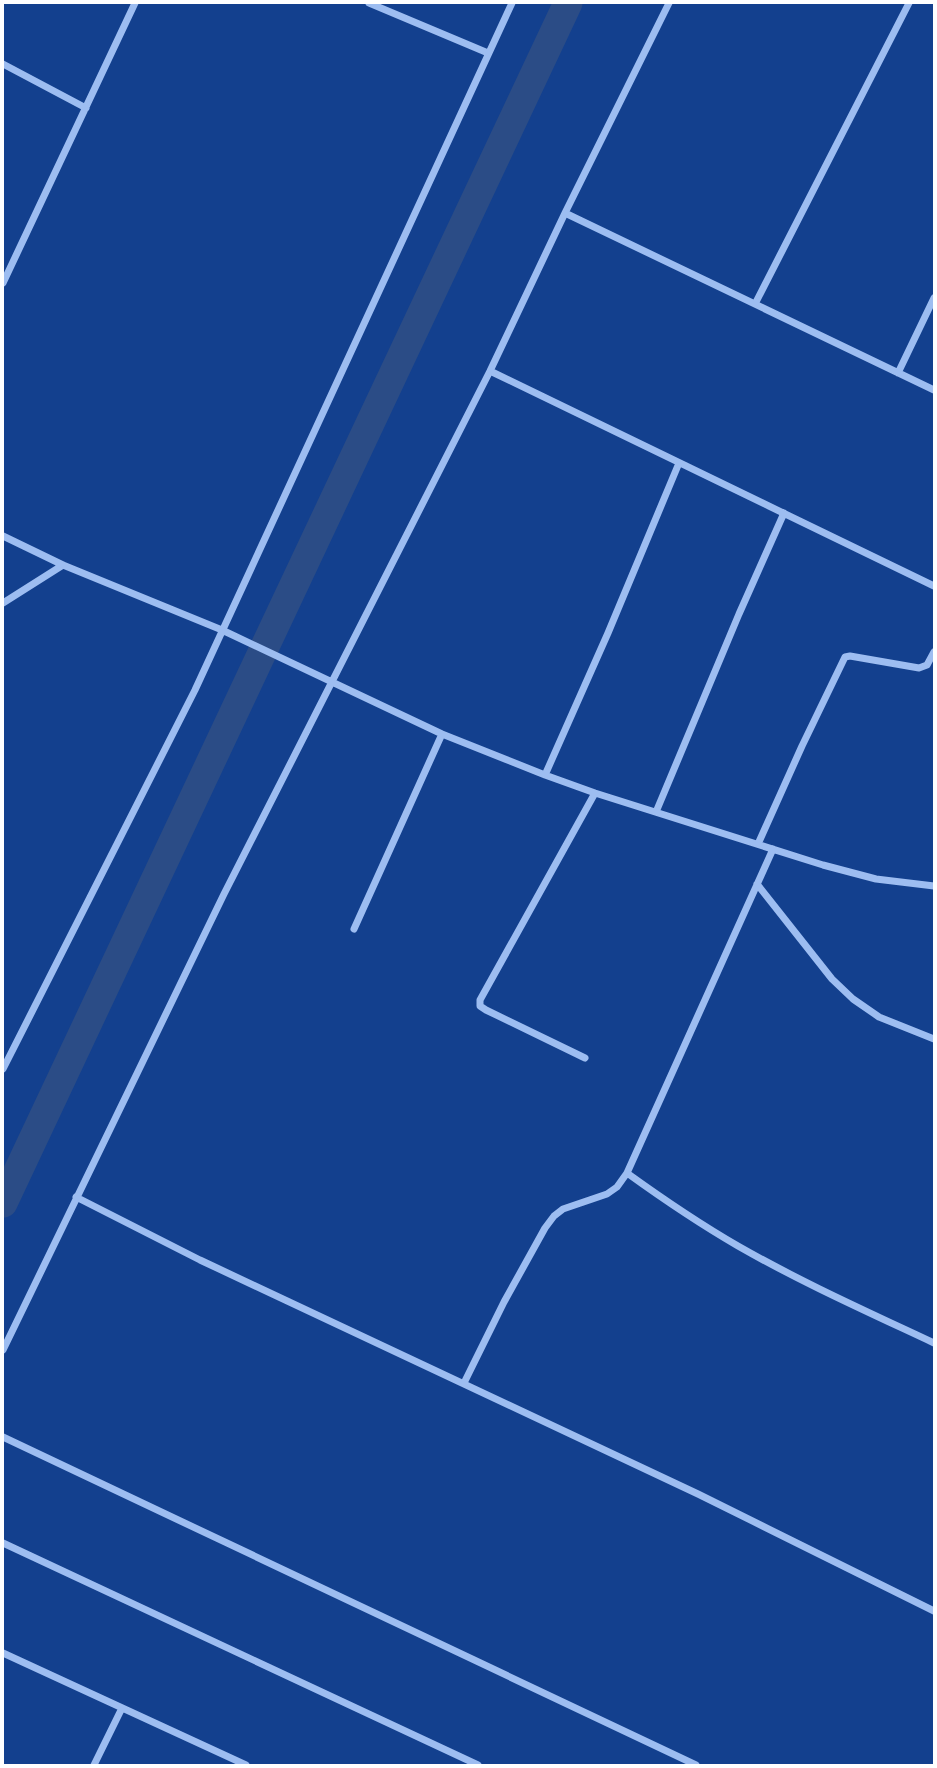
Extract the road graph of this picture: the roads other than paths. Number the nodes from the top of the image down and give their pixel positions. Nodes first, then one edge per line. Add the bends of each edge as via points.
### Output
1 (135, 3) edge
2 (369, 3) edge
3 (512, 3) edge
4 (669, 3) edge
5 (909, 3) edge
6 (488, 53) junction
7 (3, 64) edge
8 (86, 108) junction
9 (565, 212) junction
10 (3, 283) edge
11 (934, 298) edge
12 (755, 304) junction
13 (490, 371) junction
14 (898, 373) junction
15 (934, 390) edge
16 (679, 463) junction
17 (784, 513) junction
18 (3, 536) edge
19 (63, 565) junction
20 (934, 586) edge
21 (3, 603) edge
22 (222, 630) junction
23 (934, 652) edge
24 (331, 681) junction
25 (442, 734) junction
26 (545, 775) junction
27 (594, 793) junction
28 (656, 812) junction
29 (758, 844) junction
30 (773, 849) junction
31 (758, 884) junction
32 (934, 886) edge
33 (354, 929) dead end
34 (934, 1039) edge
35 (585, 1058) dead end
36 (3, 1069) edge
37 (627, 1173) junction
38 (76, 1197) junction
39 (934, 1342) edge
40 (3, 1350) edge
41 (464, 1384) junction
42 (3, 1437) edge
43 (3, 1543) edge
44 (934, 1612) edge
45 (3, 1653) edge
46 (122, 1708) junction
47 (94, 1765) edge
48 (246, 1765) edge
49 (478, 1765) edge
50 (696, 1765) edge

1 - 8 street
2 - 6 street
3 - 6 street
4 - 9 street
5 - 12 street
6 - 22 street
7 - 8 street
8 - 10 street
9 - 12 street
9 - 13 street
11 - 14 street
12 - 14 street
13 - 16 street
13 - 24 street
14 - 15 street
16 - 17 street
16 - 26 street
17 - 20 street
17 - 28 street
18 - 19 street
19 - 21 street
19 - 22 street
22 - 24 street
22 - 36 street via 153,774
23 - 29 street via 927,665 919,668 845,657
24 - 25 street
24 - 38 street
25 - 26 street
25 - 33 street
26 - 27 street
27 - 28 street
27 - 35 street via 480,1000 480,1006 486,1010
28 - 29 street
29 - 30 street
30 - 31 street
30 - 32 street via 876,879
31 - 34 street via 832,979 853,999 879,1017
31 - 37 street
37 - 39 street via 674,1207 739,1246 835,1296
37 - 41 street via 617,1187 607,1194 563,1208 554,1216 504,1302
38 - 40 street
38 - 41 street via 200,1260
41 - 44 street via 698,1494
42 - 50 street
43 - 49 street
45 - 46 street
46 - 47 street
46 - 48 street

